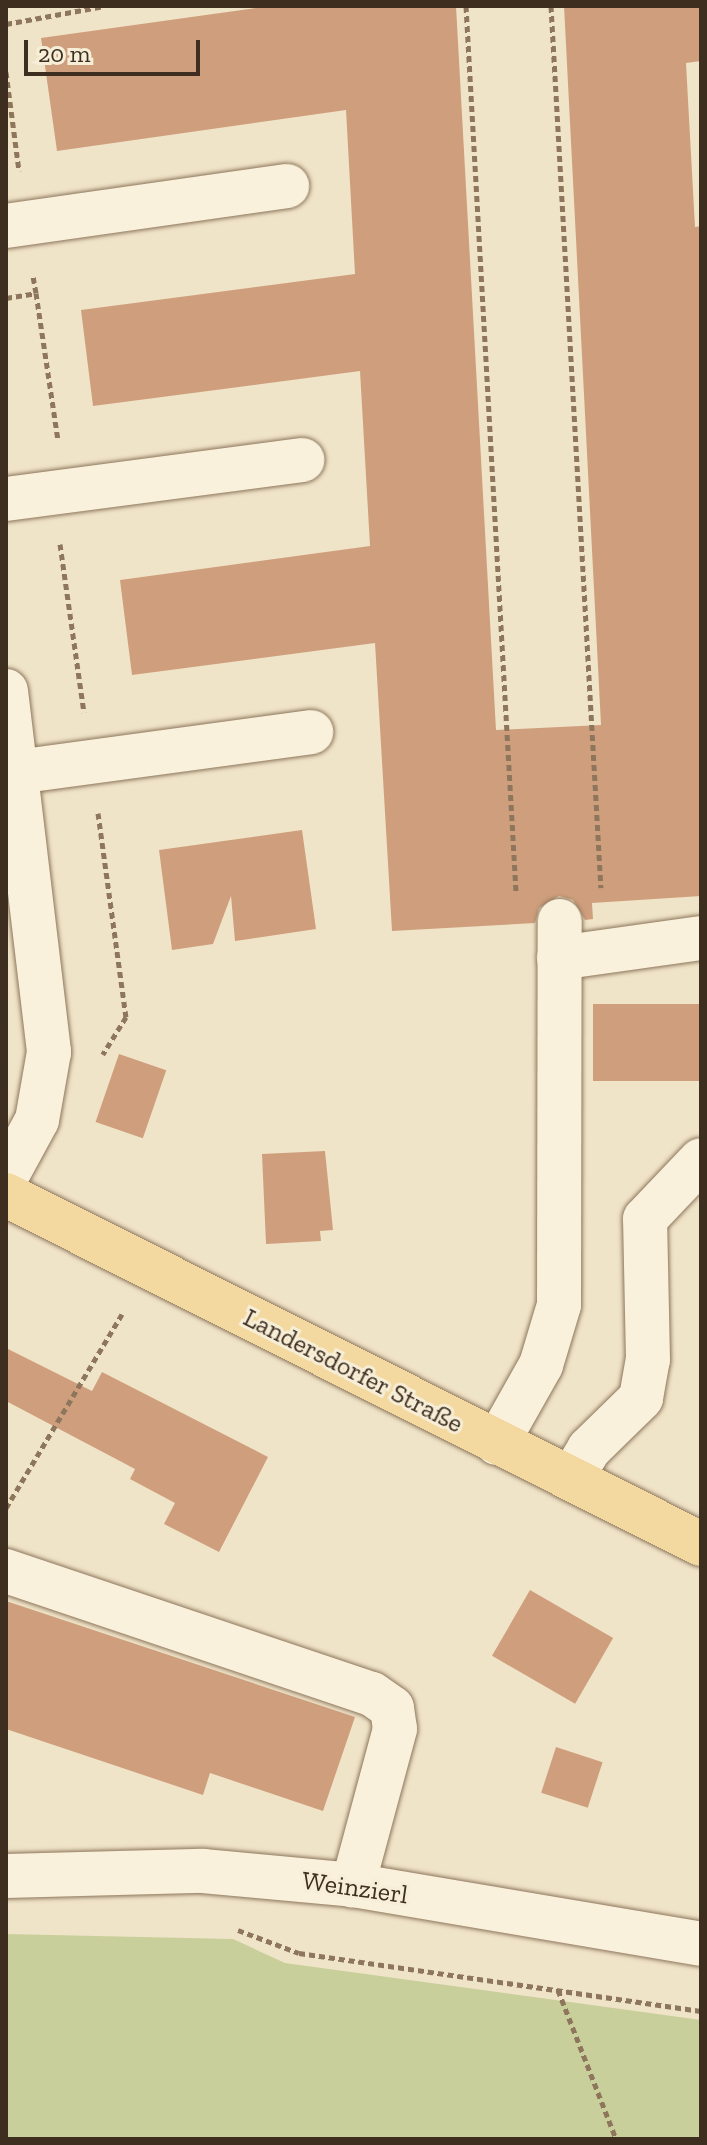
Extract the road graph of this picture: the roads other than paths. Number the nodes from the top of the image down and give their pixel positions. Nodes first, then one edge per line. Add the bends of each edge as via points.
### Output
1 (287, 186) dead end
2 (6, 226) edge
3 (302, 460) dead end
4 (6, 499) edge
5 (6, 691) edge
6 (311, 732) dead end
7 (16, 772) junction
8 (701, 938) edge
9 (701, 1160) edge
10 (6, 1177) edge
11 (6, 1195) edge
12 (497, 1443) junction
13 (571, 1479) junction
14 (701, 1544) edge
15 (6, 1571) edge
16 (6, 1876) edge
17 (353, 1885) junction
18 (701, 1944) edge

1 - 2 street
3 - 4 street
5 - 7 street
6 - 7 street
7 - 10 street via 49,1052 37,1120
8 - 12 street via 605,952 560,940 559,1305 541,1365
9 - 13 street via 645,1219 648,1360 641,1398 589,1449
11 - 12 main road, Landersdorfer Straße
12 - 13 main road, Landersdorfer Straße
13 - 14 main road, Landersdorfer Straße
15 - 17 street via 372,1694 392,1708 395,1729
16 - 17 street, Weinzierl via 203,1871
17 - 18 street, Weinzierl

